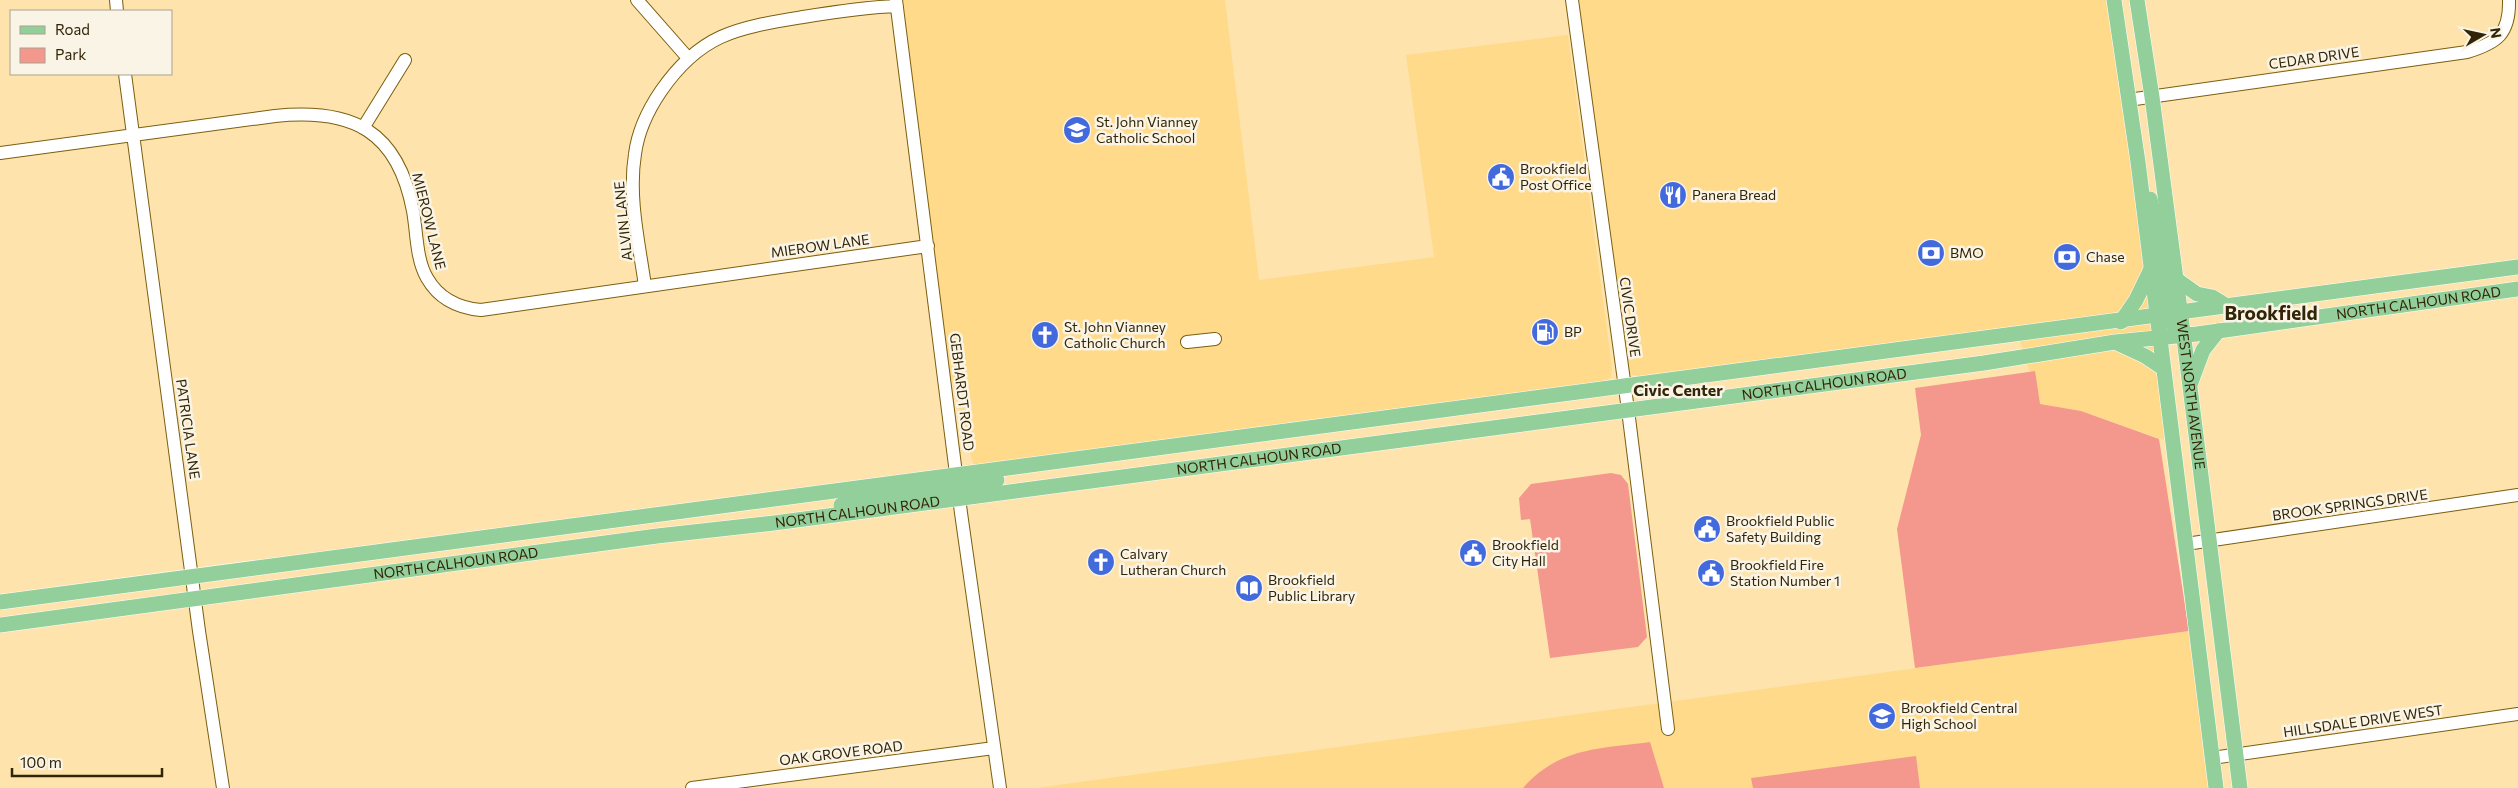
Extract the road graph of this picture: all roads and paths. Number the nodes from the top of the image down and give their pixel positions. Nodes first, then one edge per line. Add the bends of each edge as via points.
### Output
1 (637, 0) edge
2 (1572, 0) edge
3 (2114, 0) edge
4 (2137, 0) edge
5 (2509, 0) edge
6 (897, 3) edge
7 (688, 58) junction
8 (405, 60) dead end
9 (125, 75) edge
10 (2152, 97) junction
11 (2128, 100) junction
12 (363, 128) junction
13 (133, 136) junction
14 (0, 153) edge
15 (2138, 162) junction
16 (928, 246) junction
17 (2518, 267) edge
18 (2151, 269) junction
19 (2176, 279) junction
20 (645, 286) junction
21 (2518, 289) edge
22 (2230, 308) junction
23 (2169, 316) junction
24 (2120, 322) junction
25 (2218, 330) junction
26 (2184, 335) junction
27 (2160, 338) junction
28 (1215, 339) dead end
29 (1187, 342) dead end
30 (2115, 342) junction
31 (2163, 368) junction
32 (2190, 383) junction
33 (1625, 387) junction
34 (1628, 410) junction
35 (1092, 457) junction
36 (958, 475) junction
37 (2518, 495) edge
38 (959, 497) junction
39 (792, 520) junction
40 (2209, 541) junction
41 (2186, 544) junction
42 (192, 575) junction
43 (195, 599) junction
44 (0, 602) edge
45 (0, 625) edge
46 (2518, 714) edge
47 (1668, 729) dead end
48 (994, 748) junction
49 (2236, 755) junction
50 (2212, 758) junction
51 (223, 788) edge
52 (692, 788) edge
53 (1000, 788) edge
54 (2216, 788) edge
55 (2240, 788) edge

1 - 7 street
2 - 33 street, CIVIC DRIVE
3 - 11 main road, WEST NORTH AVENUE
4 - 10 main road, WEST NORTH AVENUE
5 - 10 street, CEDAR DRIVE via 2508,19 2500,36 2485,46 2466,52
6 - 7 street, ALVIN LANE via 756,24 714,40
6 - 16 street, GEBHARDT ROAD
7 - 20 street, ALVIN LANE via 654,101 635,152 633,191
8 - 12 street
9 - 13 street, PATRICIA LANE
10 - 11 street, CEDAR DRIVE
10 - 19 main road, WEST NORTH AVENUE
11 - 15 main road, WEST NORTH AVENUE
12 - 13 street, MIEROW LANE via 340,118 299,114
12 - 20 street, MIEROW LANE via 397,161 408,190 426,277 442,296 454,304 481,310
13 - 14 street, MIEROW LANE
13 - 42 street, PATRICIA LANE
15 - 18 main road, WEST NORTH AVENUE
15 - 23 main road via 2156,224
16 - 20 street, MIEROW LANE
16 - 36 street, GEBHARDT ROAD
17 - 22 main road, NORTH CALHOUN ROAD
18 - 23 main road, WEST NORTH AVENUE
18 - 24 main road via 2136,300
19 - 22 main road via 2197,294 2212,297
19 - 23 main road, WEST NORTH AVENUE
21 - 25 main road, NORTH CALHOUN ROAD
22 - 23 main road, NORTH CALHOUN ROAD
23 - 24 main road, NORTH CALHOUN ROAD
23 - 26 main road, WEST NORTH AVENUE
23 - 27 main road, WEST NORTH AVENUE
24 - 33 main road, NORTH CALHOUN ROAD
25 - 26 main road, NORTH CALHOUN ROAD
25 - 32 main road via 2203,350
26 - 27 main road, NORTH CALHOUN ROAD
26 - 32 main road, WEST NORTH AVENUE
27 - 30 main road, NORTH CALHOUN ROAD
27 - 31 main road, WEST NORTH AVENUE
28 - 29 street
30 - 31 main road
30 - 34 main road, NORTH CALHOUN ROAD via 1984,363
31 - 41 main road, WEST NORTH AVENUE
32 - 40 main road, WEST NORTH AVENUE
33 - 34 street, CIVIC DRIVE
33 - 35 main road, NORTH CALHOUN ROAD
34 - 38 main road, NORTH CALHOUN ROAD
34 - 47 street, CIVIC DRIVE
35 - 36 main road, NORTH CALHOUN ROAD
35 - 38 main road via 1058,471 970,485 962,488
36 - 38 street, GEBHARDT ROAD
36 - 39 main road via 951,487 868,498
36 - 42 main road, NORTH CALHOUN ROAD
37 - 40 street, BROOK SPRINGS DRIVE
38 - 39 main road, NORTH CALHOUN ROAD
38 - 48 street, GEBHARDT ROAD
39 - 43 main road, NORTH CALHOUN ROAD
40 - 41 street, BROOK SPRINGS DRIVE
40 - 49 main road, WEST NORTH AVENUE
41 - 50 main road, WEST NORTH AVENUE
42 - 43 street, PATRICIA LANE
42 - 44 main road, NORTH CALHOUN ROAD
43 - 45 main road, NORTH CALHOUN ROAD
43 - 51 street, PATRICIA LANE
46 - 49 street, HILLSDALE DRIVE WEST
48 - 52 street, OAK GROVE ROAD
48 - 53 street, GEBHARDT ROAD
49 - 50 street, HILLSDALE DRIVE WEST
49 - 55 main road, WEST NORTH AVENUE
50 - 54 main road, WEST NORTH AVENUE

